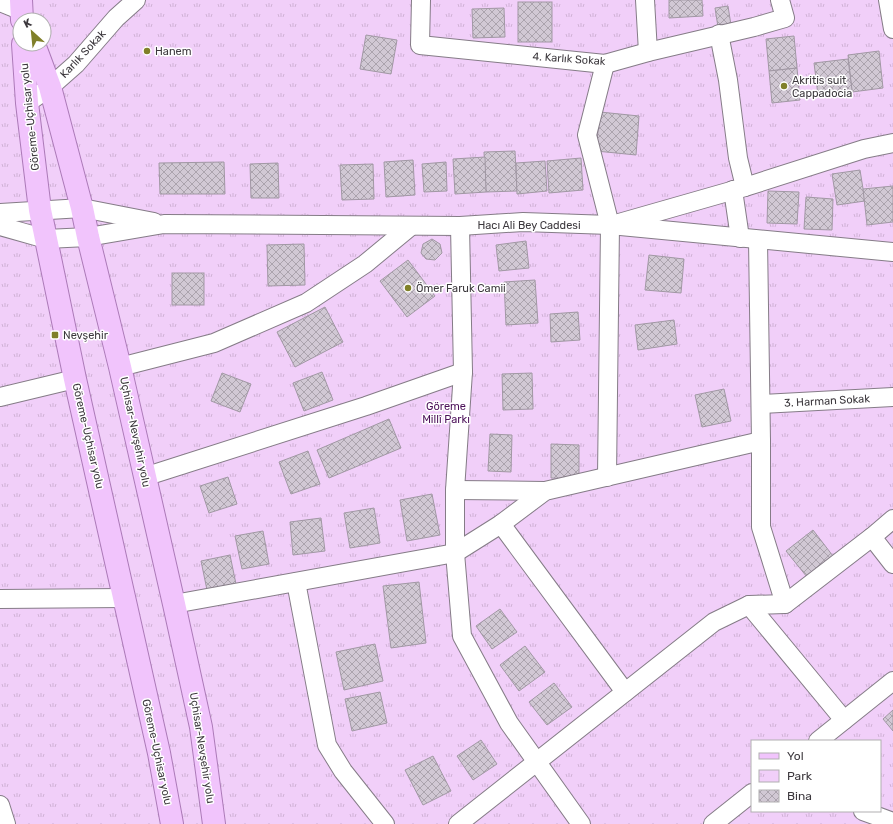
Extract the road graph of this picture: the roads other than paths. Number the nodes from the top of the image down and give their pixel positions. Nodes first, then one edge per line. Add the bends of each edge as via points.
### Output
1 (136, 0) edge
2 (421, 0) edge
3 (645, 0) edge
4 (780, 0) edge
5 (888, 0) edge
6 (0, 2) edge
7 (20, 12) edge
8 (893, 29) edge
9 (719, 34) junction
10 (24, 52) edge
11 (37, 52) edge
12 (648, 52) junction
13 (605, 64) junction
14 (50, 87) junction
15 (27, 103) junction
16 (893, 143) edge
17 (739, 188) junction
18 (82, 208) junction
19 (40, 210) junction
20 (0, 213) edge
21 (164, 224) junction
22 (610, 225) junction
23 (0, 226) edge
24 (411, 226) junction
25 (460, 226) junction
26 (88, 238) junction
27 (740, 238) junction
28 (46, 239) junction
29 (758, 240) junction
30 (893, 252) edge
31 (120, 367) junction
32 (463, 372) junction
33 (75, 379) junction
34 (0, 397) edge
35 (893, 397) edge
36 (761, 404) junction
37 (761, 441) junction
38 (144, 477) junction
39 (607, 477) junction
40 (455, 490) junction
41 (545, 491) junction
42 (893, 519) edge
43 (501, 524) junction
44 (872, 537) junction
45 (455, 553) junction
46 (893, 564) edge
47 (296, 582) junction
48 (124, 598) junction
49 (0, 599) edge
50 (174, 604) junction
51 (784, 604) junction
52 (749, 605) junction
53 (893, 681) edge
54 (625, 692) junction
55 (844, 720) junction
56 (819, 740) edge
57 (536, 762) junction
58 (751, 794) edge
59 (0, 805) edge
60 (866, 812) edge
61 (893, 822) edge
62 (6, 824) edge
63 (172, 824) edge
64 (214, 824) edge
65 (385, 824) edge
66 (458, 824) edge
67 (581, 824) edge
68 (713, 824) edge

1 - 14 street, Karlık Sokak via 116,18 76,64
2 - 13 street, 4. Karlık Sokak via 420,45
3 - 12 street
4 - 9 street, 4. Karlık Sokak via 785,18
5 - 8 street
6 - 7 street
9 - 12 street, 4. Karlık Sokak
9 - 17 street via 728,80 738,158
10 - 15 main road, Göreme-Uçhisar yolu
11 - 14 main road, Uçhisar-Nevşehir yolu
12 - 13 street, 4. Karlık Sokak
13 - 22 street via 587,135
14 - 15 street, Karlık Sokak
14 - 18 main road, Uçhisar-Nevşehir yolu
15 - 19 main road, Göreme-Uçhisar yolu
16 - 17 street via 864,149
17 - 22 street
17 - 27 street
18 - 19 street
18 - 21 street
18 - 26 main road, Uçhisar-Nevşehir yolu
19 - 20 street
19 - 28 main road, Göreme-Uçhisar yolu
21 - 24 street, Hacı Ali Bey Caddesi
21 - 26 street
22 - 25 street, Hacı Ali Bey Caddesi via 522,222
22 - 27 street, Hacı Ali Bey Caddesi
22 - 39 street
23 - 28 street
24 - 25 street, Hacı Ali Bey Caddesi
24 - 31 street via 365,264 306,303 214,343
25 - 32 street
26 - 28 street
26 - 31 main road, Uçhisar-Nevşehir yolu
27 - 29 street, Hacı Ali Bey Caddesi
28 - 33 main road, Göreme-Uçhisar yolu
29 - 30 street, Hacı Ali Bey Caddesi
29 - 36 street
31 - 38 main road, Uçhisar-Nevşehir yolu
32 - 38 street
32 - 40 street
33 - 34 street
33 - 48 main road, Göreme-Uçhisar yolu
35 - 36 street, 3. Harman Sokak
36 - 37 street
37 - 39 street
37 - 51 street via 761,527
38 - 50 main road, Uçhisar-Nevşehir yolu
39 - 41 street
40 - 41 street
40 - 45 street
41 - 43 street
42 - 44 street
43 - 45 street
43 - 54 street
44 - 46 street
44 - 51 street
45 - 47 street
45 - 57 street via 462,636 509,723
47 - 50 street
47 - 65 street via 327,745
48 - 49 street
48 - 63 main road, Göreme-Uçhisar yolu
50 - 64 main road, Uçhisar-Nevşehir yolu via 201,728
51 - 52 street
52 - 54 street via 714,622
52 - 55 street
53 - 55 street
54 - 57 street
55 - 56 street
57 - 66 street
57 - 67 street
58 - 68 street
59 - 62 street
60 - 61 street

